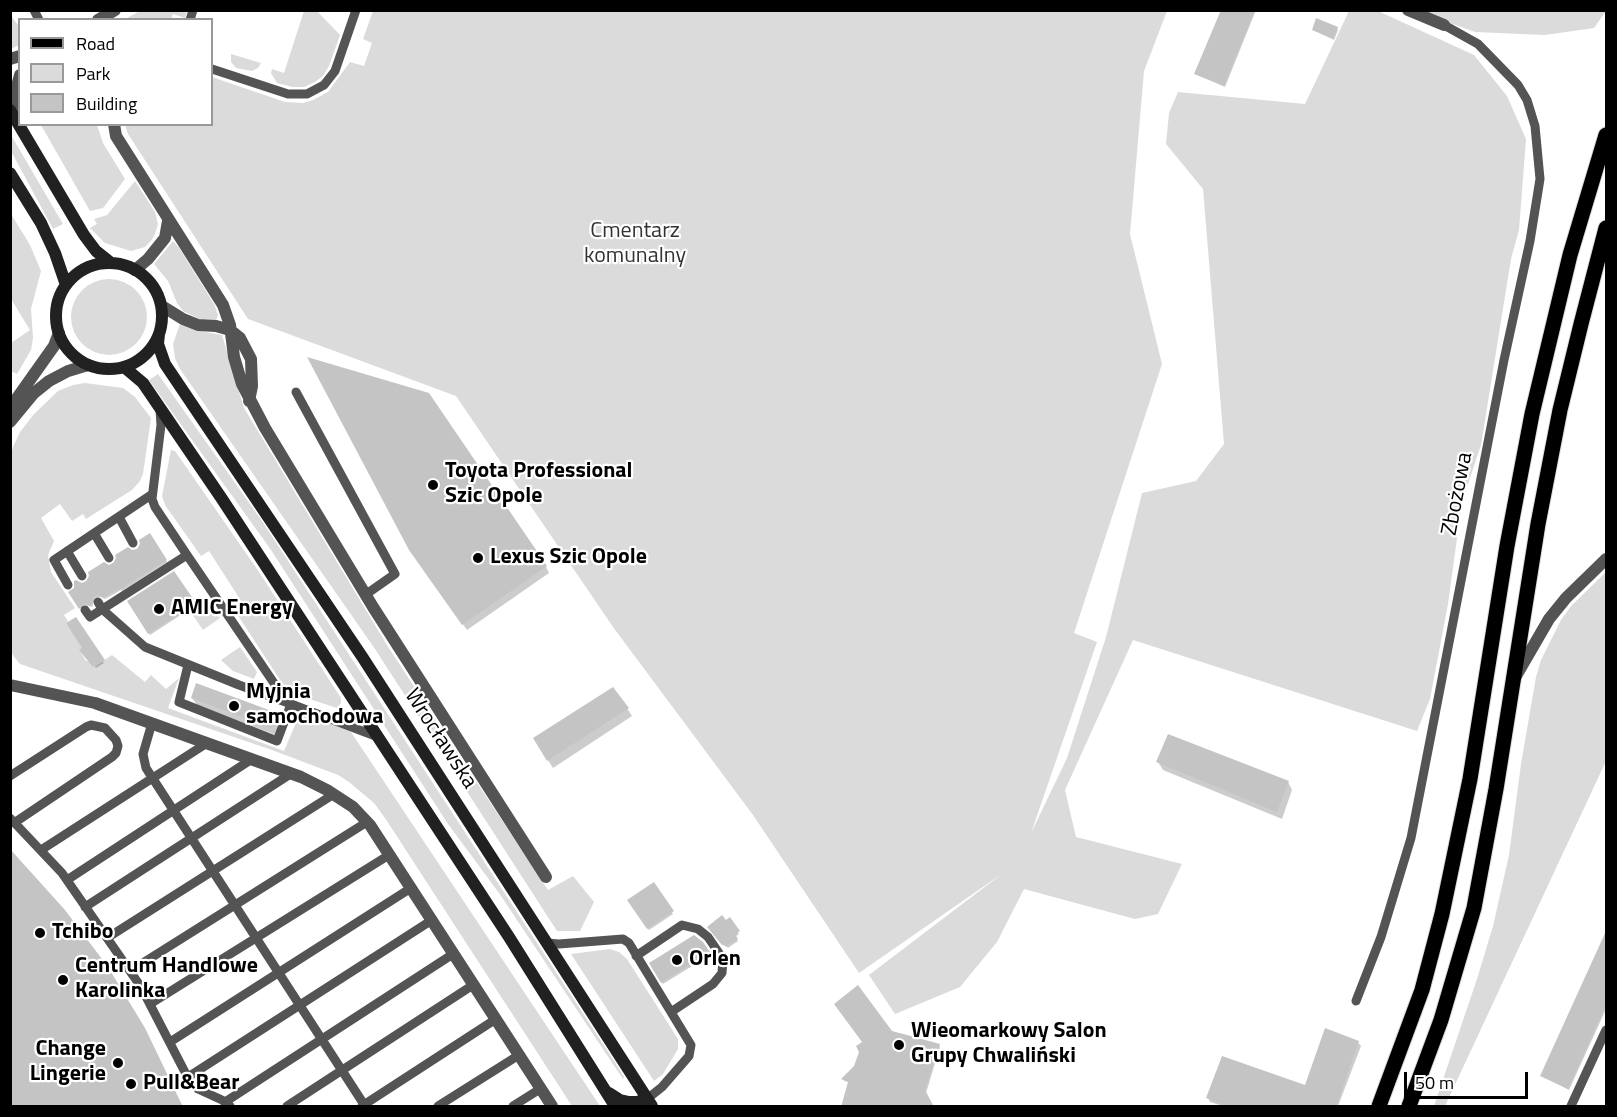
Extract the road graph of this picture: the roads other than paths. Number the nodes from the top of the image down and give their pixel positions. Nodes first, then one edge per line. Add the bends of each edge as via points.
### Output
1 (115, 10) edge
2 (356, 10) edge
3 (1408, 10) edge
4 (101, 18) edge
5 (1444, 25) joint
6 (213, 69) edge
7 (18, 82) edge
8 (13, 115) edge
9 (20, 126) edge
10 (114, 126) edge
11 (1606, 135) edge
12 (10, 173) edge
13 (168, 221) junction
14 (1606, 228) edge
15 (111, 263) junction
16 (135, 270) junction
17 (66, 285) junction
18 (162, 306) junction
19 (230, 330) junction
20 (59, 333) junction
21 (159, 334) junction
22 (88, 365) junction
23 (124, 367) junction
24 (296, 392) dead end
25 (10, 408) edge
26 (160, 408) junction
27 (10, 422) edge
28 (152, 495) junction
29 (119, 517) junction
30 (94, 533) junction
31 (133, 543) dead end
32 (67, 551) junction
33 (187, 555) junction
34 (109, 558) dead end
35 (1606, 559) edge
36 (82, 576) dead end
37 (68, 585) dead end
38 (365, 595) junction
39 (100, 605) junction
40 (87, 614) dead end
41 (188, 665) junction
42 (1513, 682) junction
43 (10, 685) edge
44 (291, 704) junction
45 (152, 723) junction
46 (378, 737) junction
47 (207, 744) junction
48 (252, 759) junction
49 (292, 773) junction
50 (10, 776) edge
51 (153, 778) junction
52 (334, 794) junction
53 (174, 810) junction
54 (12, 821) edge
55 (367, 822) junction
56 (192, 838) junction
57 (41, 850) junction
58 (389, 855) junction
59 (213, 870) junction
60 (546, 877) dead end
61 (67, 880) junction
62 (411, 888) junction
63 (235, 905) junction
64 (86, 907) junction
65 (432, 920) junction
66 (107, 938) junction
67 (256, 938) junction
68 (547, 943) junction
69 (453, 954) junction
70 (636, 956) junction
71 (130, 971) junction
72 (279, 972) junction
73 (473, 985) junction
74 (1356, 1001) dead end
75 (150, 1004) junction
76 (300, 1005) junction
77 (671, 1012) junction
78 (496, 1019) junction
79 (1606, 1029) edge
80 (322, 1039) junction
81 (170, 1042) junction
82 (519, 1055) junction
83 (342, 1071) junction
84 (1422, 1073) junction
85 (188, 1077) junction
86 (1388, 1084) junction
87 (603, 1088) junction
88 (540, 1089) junction
89 (649, 1103) edge
90 (227, 1104) edge
91 (364, 1106) edge
92 (287, 1107) edge
93 (438, 1107) edge
94 (513, 1107) edge
95 (552, 1107) edge
96 (615, 1107) edge
97 (1374, 1107) edge
98 (1379, 1107) edge
99 (1409, 1107) edge
100 (1414, 1107) edge
101 (1571, 1107) edge

1 - 4 street
2 - 6 lane via 335,71 324,85 307,94 288,94
3 - 5 street
5 - 74 lane, Zbożowa via 1478,44 1518,85 1536,126 1540,179 1411,838 1381,937
7 - 8 street
9 - 15 main road via 84,235
10 - 13 street via 116,136
11 - 86 main road via 1570,255 1532,414 1470,779 1442,914 1422,990
12 - 17 main road via 41,222
13 - 16 street via 165,238
13 - 19 street via 223,305
14 - 42 main road via 1560,410
15 - 16 main road
15 - 17 main road via 81,271
16 - 18 main road via 155,289
17 - 20 main road via 57,308
18 - 19 street via 198,325
18 - 21 main road
19 - 38 street via 240,338 251,359 249,401
20 - 22 main road via 70,352
20 - 25 street
21 - 23 main road via 142,358
21 - 68 main road, Wrocławska via 165,364 363,658
22 - 23 main road
22 - 27 street via 49,381
23 - 26 main road via 143,383
24 - 38 lane via 395,574
26 - 28 lane
26 - 46 main road
28 - 29 lane
28 - 33 lane via 155,507
29 - 30 lane
29 - 31 lane
30 - 32 lane
30 - 34 lane
32 - 36 lane
32 - 37 lane via 54,560
33 - 39 lane
33 - 44 lane
35 - 42 street via 1549,619
38 - 60 street
39 - 40 lane
39 - 41 lane via 145,646
41 - 44 lane
41 - 44 lane via 179,702 277,741
42 - 84 main road via 1474,908 1442,1020
43 - 45 street via 95,703
44 - 46 lane
45 - 47 street
45 - 51 lane via 143,754
46 - 87 main road
47 - 48 street
47 - 51 lane
48 - 49 street
48 - 53 lane
49 - 52 street
49 - 56 lane
50 - 54 lane via 92,725 105,728 118,746 112,758
51 - 53 lane
51 - 57 lane
52 - 55 street
52 - 59 lane
53 - 56 lane
53 - 61 lane
54 - 57 lane
55 - 58 street
55 - 63 lane
56 - 59 lane
56 - 64 lane
57 - 61 lane
58 - 62 street
58 - 67 lane
59 - 63 lane
59 - 66 lane
61 - 64 lane
62 - 65 street
62 - 72 lane
63 - 67 lane
63 - 71 lane
64 - 66 lane
65 - 69 street
65 - 76 lane
66 - 71 lane
67 - 72 lane
67 - 75 lane
68 - 70 lane via 623,939
68 - 89 main road, Wrocławska
69 - 73 street
69 - 80 lane
70 - 77 lane
70 - 77 lane via 681,926 698,929 723,959 722,972 713,984
71 - 75 lane
72 - 76 lane
72 - 81 lane
73 - 78 street
73 - 83 lane
75 - 81 lane
76 - 80 lane
76 - 85 lane
77 - 89 lane via 691,1051
78 - 82 street
78 - 91 lane
79 - 101 lane
80 - 83 lane
80 - 90 lane
81 - 85 lane
82 - 88 street
82 - 93 lane
83 - 91 lane
83 - 92 lane
84 - 99 main road
84 - 100 main road
85 - 90 lane via 198,1089
86 - 97 main road
86 - 98 main road
87 - 89 main road via 629,1102
87 - 96 main road
88 - 94 lane
88 - 95 street

